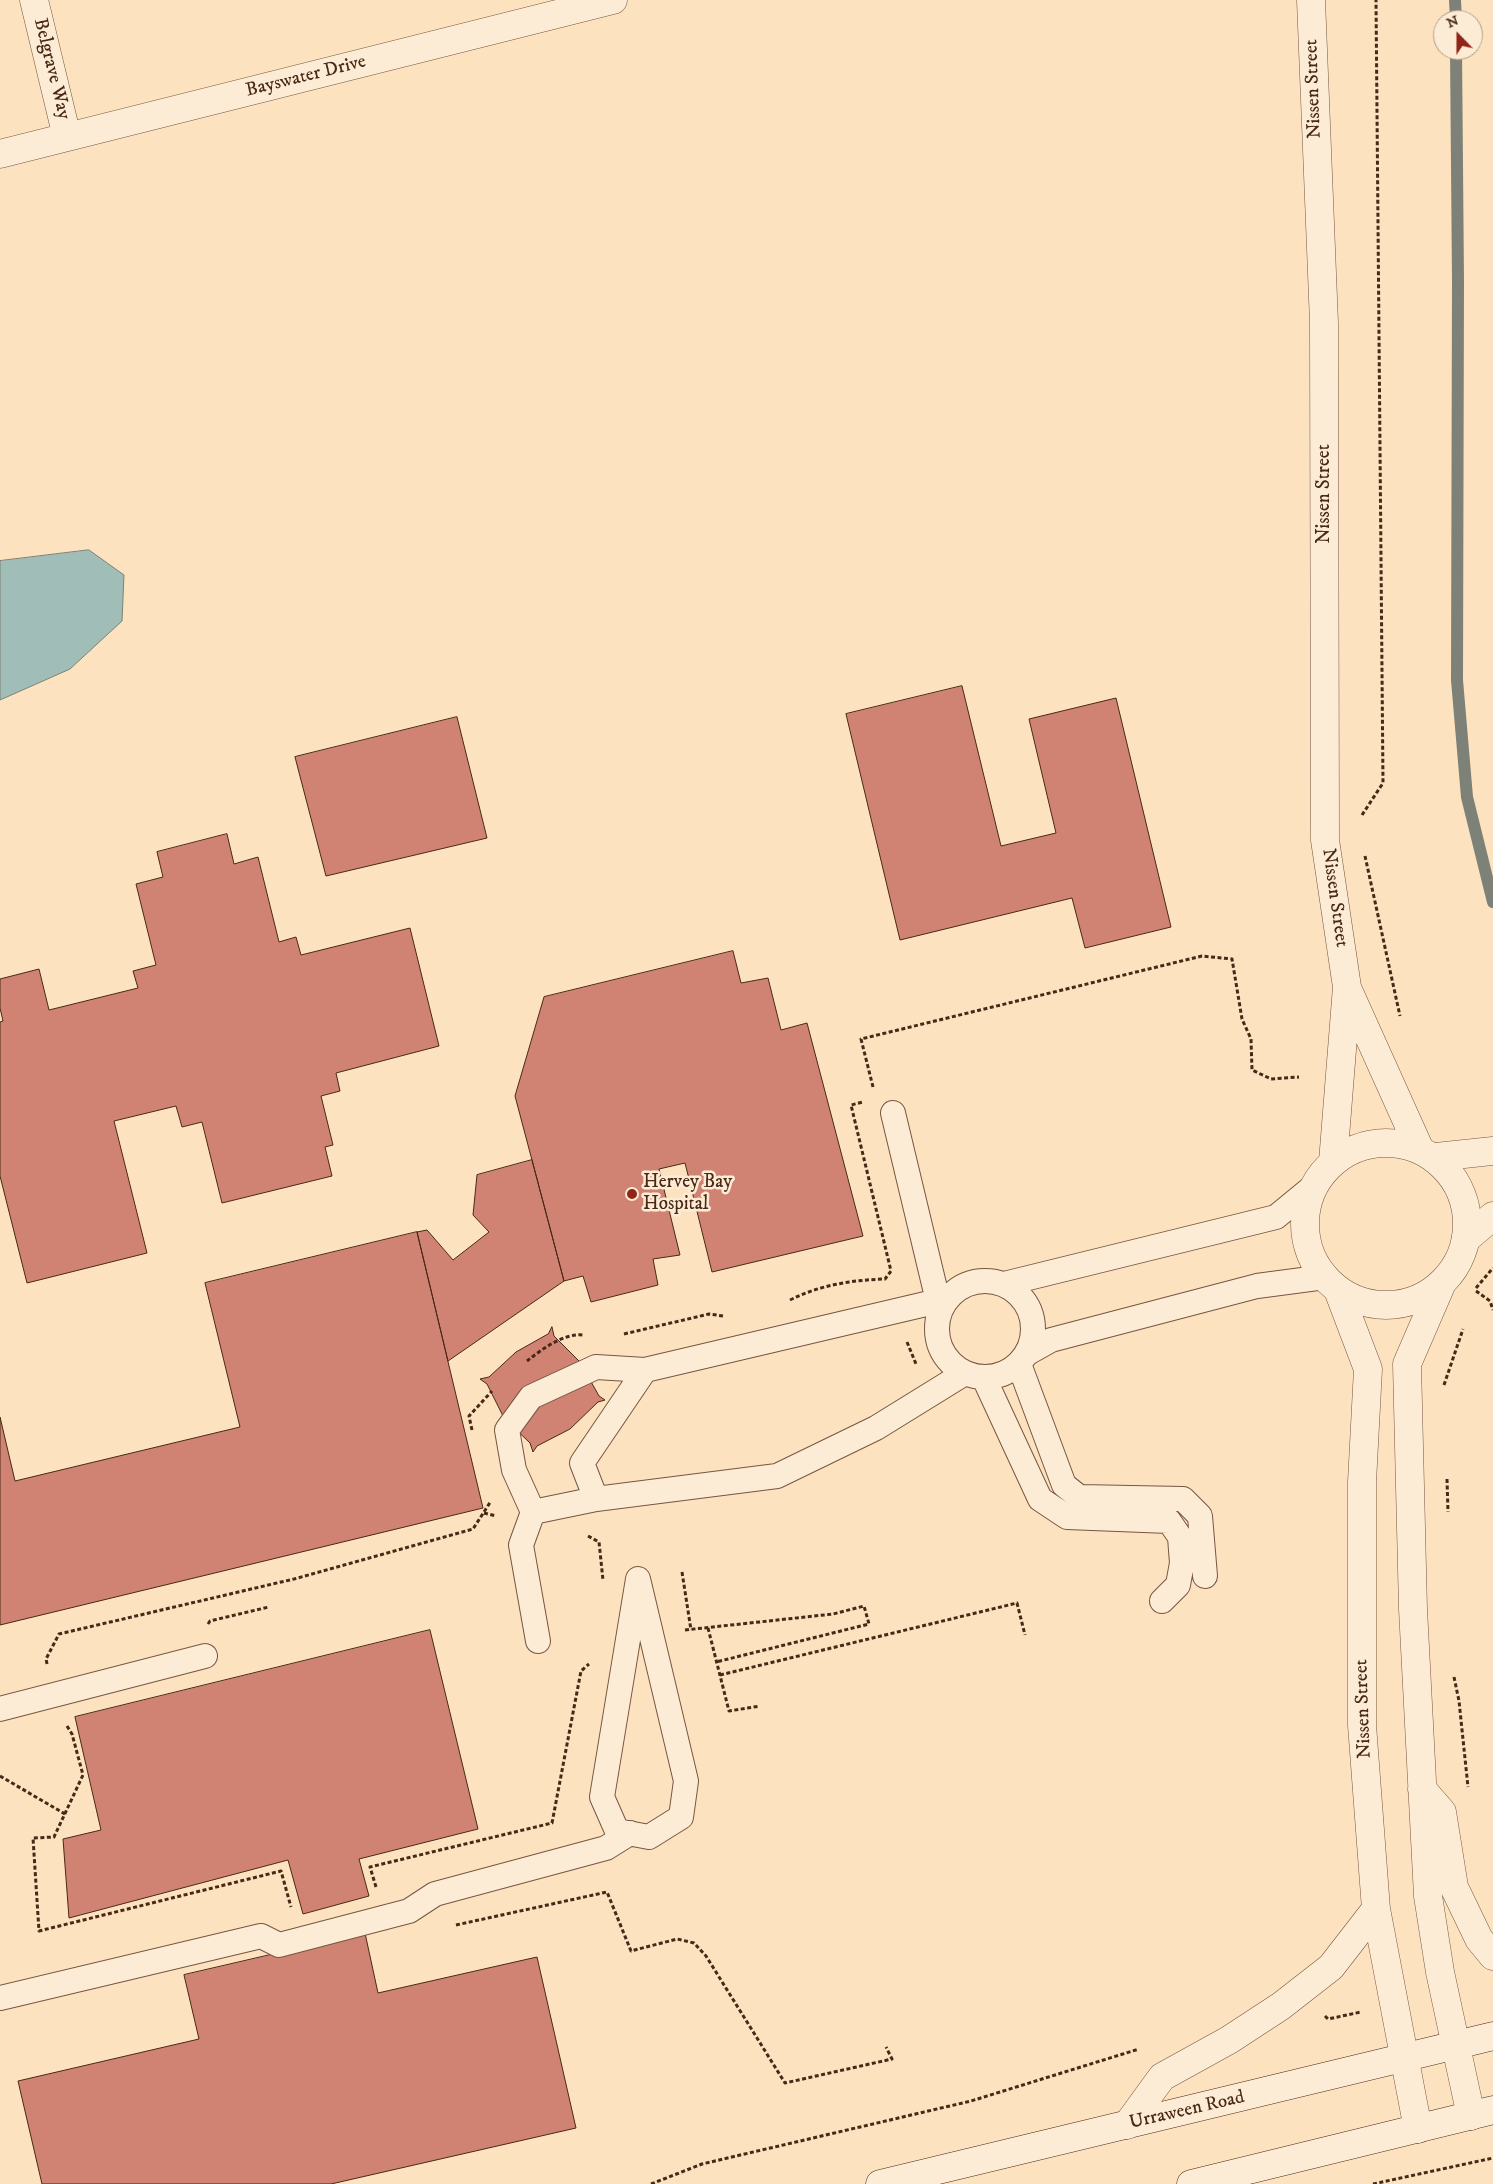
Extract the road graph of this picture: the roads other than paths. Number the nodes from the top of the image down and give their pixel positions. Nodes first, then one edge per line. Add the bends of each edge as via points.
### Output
1 (34, 0) edge
2 (613, 0) edge
3 (1311, 0) edge
4 (68, 137) junction
5 (0, 154) edge
6 (1346, 986) junction
7 (893, 1113) dead end
8 (1493, 1151) edge
9 (1428, 1154) junction
10 (1333, 1162) junction
11 (1314, 1185) junction
12 (1493, 1216) edge
13 (1466, 1238) junction
14 (1442, 1283) junction
15 (1004, 1284) junction
16 (1332, 1284) junction
17 (942, 1300) junction
18 (1022, 1359) junction
19 (645, 1370) junction
20 (974, 1375) junction
21 (596, 1499) junction
22 (533, 1512) junction
23 (1205, 1576) dead end
24 (1162, 1601) dead end
25 (538, 1641) dead end
26 (205, 1656) road end
27 (0, 1709) edge
28 (1422, 1789) junction
29 (630, 1834) junction
30 (1376, 1909) junction
31 (1493, 1956) edge
32 (0, 1998) edge
33 (1493, 2036) edge
34 (1456, 2045) junction
35 (1404, 2058) junction
36 (1482, 2113) edge
37 (1127, 2125) junction
38 (1418, 2129) junction
39 (880, 2184) edge
40 (1191, 2184) edge

1 - 4 street, Belgrave Way
2 - 4 street, Bayswater Drive
3 - 6 street, Nissen Street via 1324,323 1325,840
4 - 5 street, Bayswater Drive
6 - 9 street, Nissen Street
6 - 10 street, Nissen Street
7 - 17 lane
8 - 9 street
9 - 10 street via 1398,1144 1375,1144 1353,1150
9 - 13 street via 1452,1177 1462,1196 1467,1217
10 - 11 street
11 - 15 lane via 1276,1217
11 - 16 street via 1305,1213 1306,1242 1318,1269
12 - 13 street
13 - 14 street via 1458,1263
14 - 16 street via 1418,1299 1391,1306 1363,1302
14 - 28 street via 1407,1364 1413,1609
15 - 17 lane via 973,1282
15 - 18 lane via 1018,1293 1028,1306 1033,1322 1032,1339
16 - 18 lane via 1257,1286 1051,1340
16 - 30 street, Nissen Street via 1368,1369 1362,1482 1362,1725
17 - 19 lane
17 - 20 lane via 938,1341 952,1365
18 - 20 lane via 996,1376
18 - 23 lane via 1064,1485 1079,1497 1183,1499 1200,1516
19 - 21 lane via 582,1463
19 - 22 lane via 596,1367 531,1397 507,1430 514,1470
20 - 21 lane via 777,1476
20 - 24 lane via 1040,1499 1067,1517 1168,1521 1180,1537 1182,1563 1178,1585
21 - 22 lane
22 - 25 lane via 521,1545
26 - 27 lane
28 - 31 street via 1442,1812 1454,1887 1479,1939
28 - 34 street via 1428,1896
29 - 29 lane via 617,1831 602,1796 638,1579 686,1781 681,1817 649,1837
29 - 32 lane via 606,1848 435,1894 409,1911 279,1945 261,1936
30 - 35 street, Nissen Street
30 - 37 street via 1331,1967 1281,2006 1162,2077
33 - 34 street, Urraween Road
34 - 35 street, Urraween Road
34 - 36 street
35 - 37 street, Urraween Road
35 - 38 street, Nissen Street
36 - 38 street
37 - 39 street, Urraween Road
38 - 40 street

